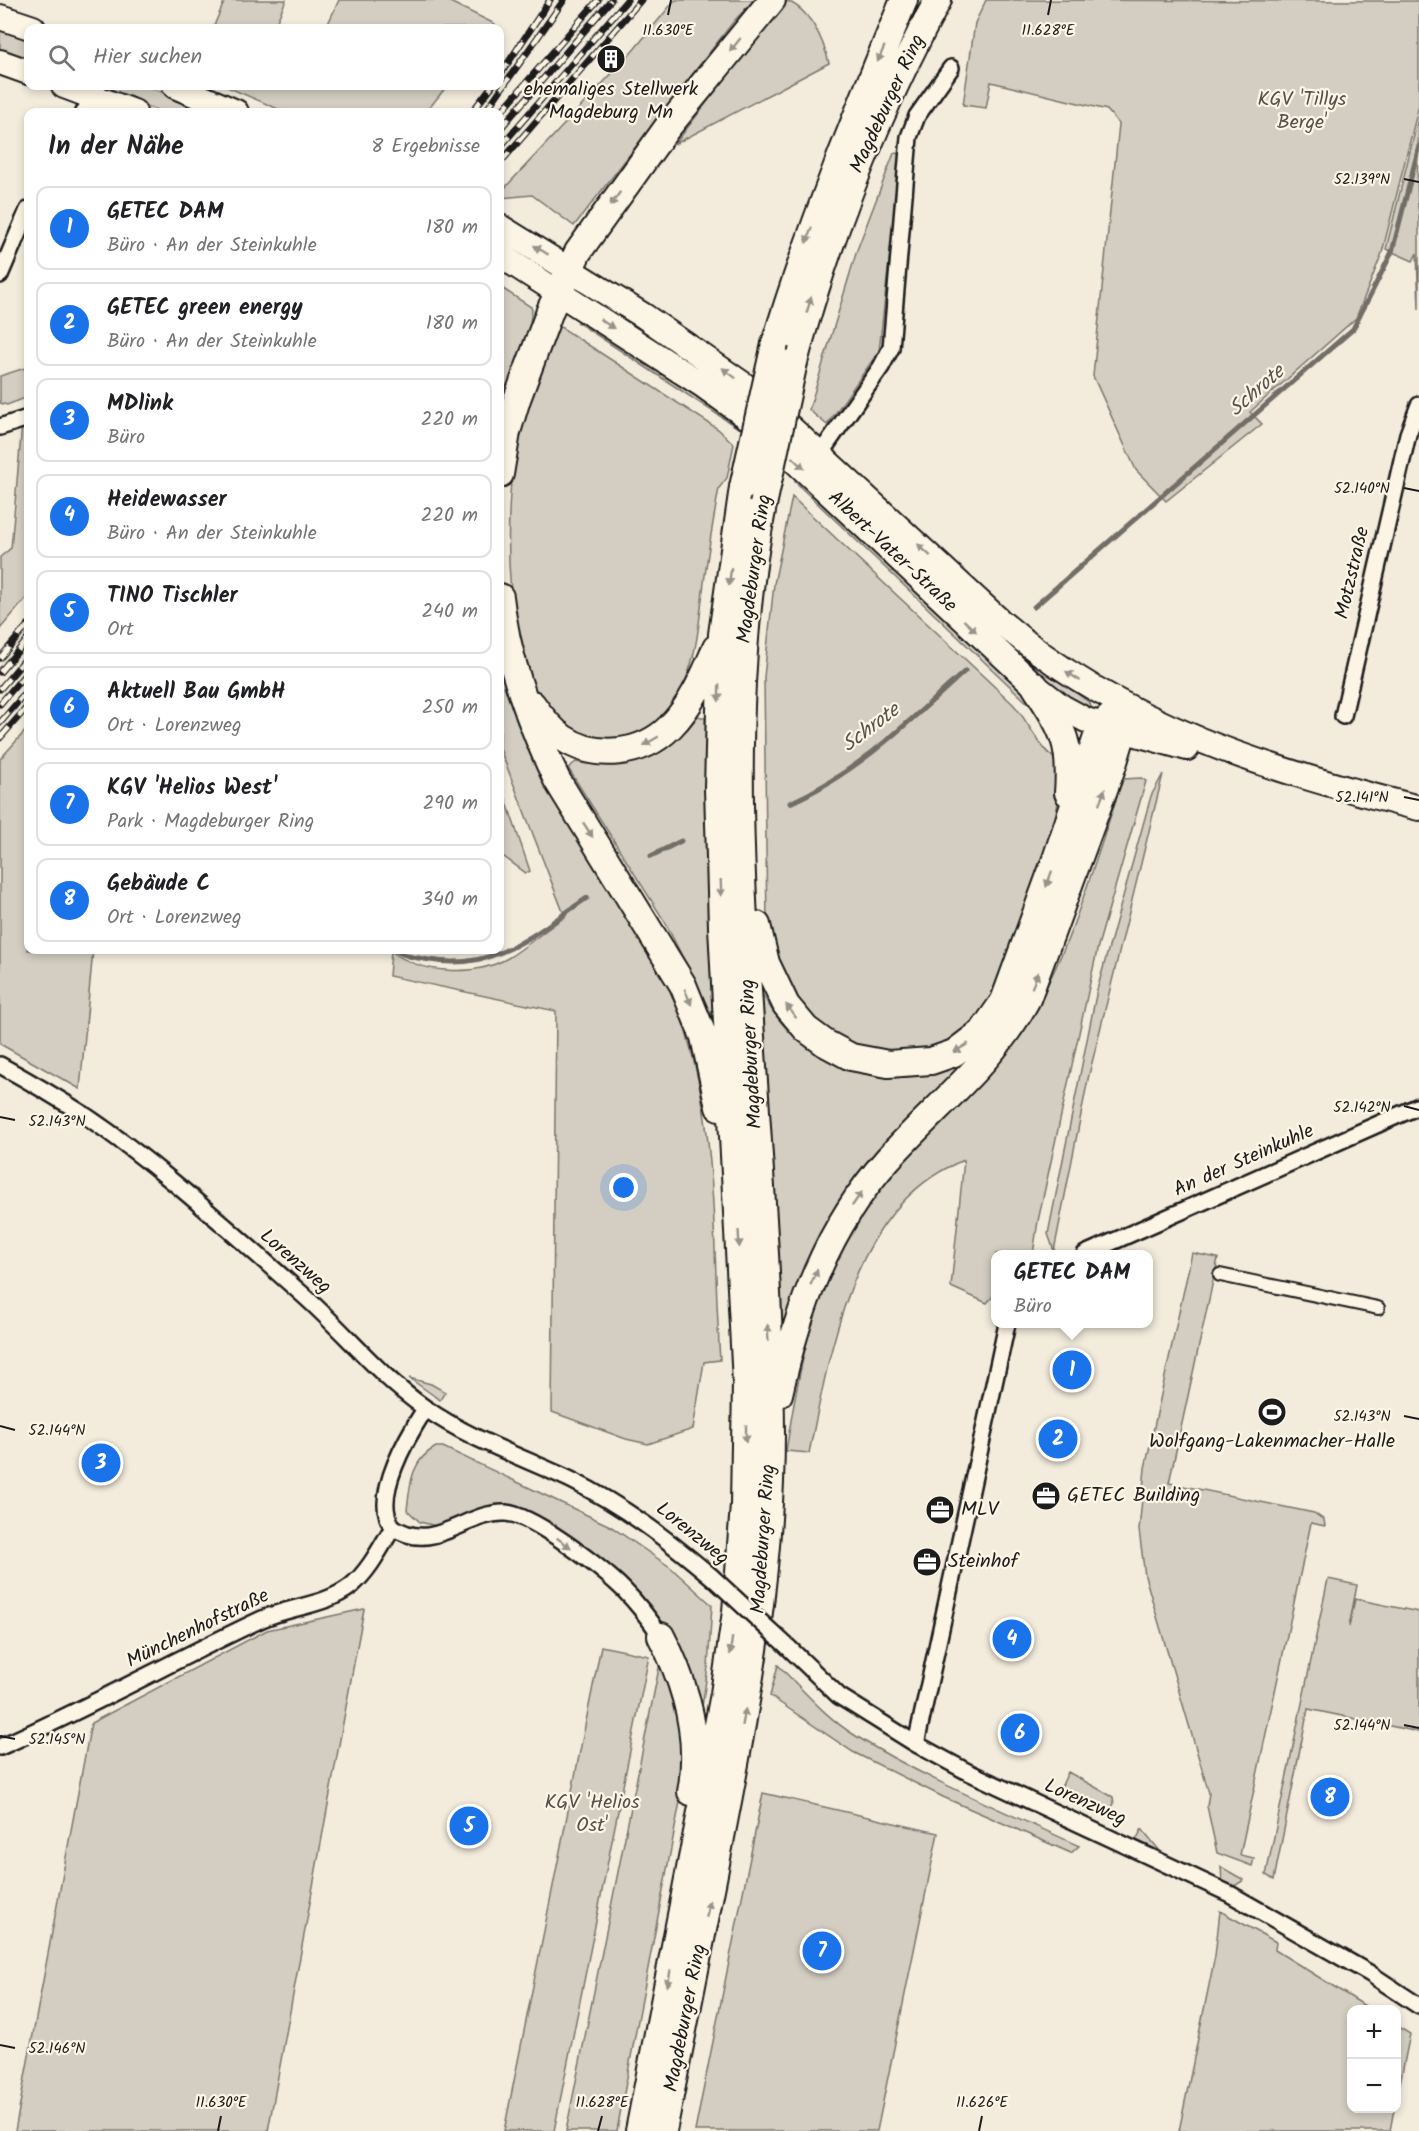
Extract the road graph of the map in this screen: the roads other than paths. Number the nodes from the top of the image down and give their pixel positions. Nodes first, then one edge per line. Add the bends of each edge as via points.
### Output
1 (772, 0) edge
2 (904, 0) edge
3 (938, 0) edge
4 (0, 17) edge
5 (24, 25) edge
6 (0, 62) edge
7 (951, 68) dead end
8 (24, 71) edge
9 (73, 90) edge
10 (184, 90) edge
11 (92, 98) edge
12 (122, 108) edge
13 (227, 108) edge
14 (24, 219) edge
15 (504, 229) edge
16 (504, 258) edge
17 (569, 268) junction
18 (0, 275) edge
19 (558, 293) junction
20 (1419, 405) edge
21 (24, 419) edge
22 (0, 427) edge
23 (504, 453) edge
24 (820, 454) junction
25 (504, 624) edge
26 (722, 634) junction
27 (1035, 686) junction
28 (522, 693) junction
29 (1123, 706) junction
30 (1343, 716) dead end
31 (1112, 728) junction
32 (1248, 759) junction
33 (739, 801) junction
34 (1419, 808) edge
35 (1067, 824) junction
36 (0, 1065) edge
37 (1419, 1106) edge
38 (735, 1181) junction
39 (1094, 1250) edge
40 (1220, 1275) dead end
41 (1378, 1308) dead end
42 (1006, 1328) edge
43 (425, 1408) junction
44 (771, 1434) junction
45 (393, 1527) junction
46 (661, 1636) joint
47 (916, 1744) junction
48 (0, 1747) edge
49 (681, 1921) junction
50 (1419, 2006) edge
51 (639, 2131) edge
52 (663, 2131) edge

1 -> 17 highway via 667,128
2 -> 26 highway, Magdeburger Ring, bridge via 827,186 775,344 743,487
33 -> 3 highway, Magdeburger Ring, bridge via 743,647 751,577 794,362 821,267 855,174
4 - 5 main road
6 - 8 main road
7 - 24 street via 917,116 909,137 891,348
9 - 11 main road
10 - 13 main road
11 - 12 main road
14 - 18 street
17 -> 15 main road, Albert-Vater-Straße
16 - 19 main road, Albert-Vater-Straße
17 - 19 highway
24 -> 17 main road, Albert-Vater-Straße via 744,385
19 - 23 highway via 511,415
19 -> 27 main road, Albert-Vater-Straße via 750,419
20 - 30 street, Motzstraße via 1383,535
21 - 22 street
29 -> 24 main road, Albert-Vater-Straße via 1069,674 1019,637
25 - 28 highway
26 -> 28 highway via 710,664 678,717 662,734 636,748 603,751 581,747 546,723
26 -> 38 highway, Magdeburger Ring via 718,788
27 - 31 main road, Albert-Vater-Straße via 1071,712
27 - 35 highway via 1066,741 1070,771
28 -> 38 highway via 557,780 688,996 704,1037
29 - 31 highway
29 - 32 main road, Albert-Vater-Straße
31 - 32 main road, Albert-Vater-Straße via 1185,748
31 - 35 highway
44 -> 31 highway via 797,1321 841,1223 886,1161 1007,1032 1027,999 1058,921
32 - 34 main road, Albert-Vater-Straße
35 -> 33 highway via 1010,984 990,1024 970,1043 945,1057 916,1064 888,1064 859,1060 834,1049 806,1029 786,1005 761,950
44 -> 33 highway, Magdeburger Ring
36 - 43 street, Lorenzweg via 86,1116 170,1179
37 - 39 street, An der Steinkuhle
38 -> 49 highway, Magdeburger Ring via 746,1383 740,1570 724,1694
40 - 41 street
42 - 47 street
43 - 45 street via 394,1469 387,1509
43 - 47 street, Lorenzweg, bridge via 474,1436 557,1473 659,1532 839,1696
52 -> 44 highway, Magdeburger Ring via 755,1648
45 -> 46 street via 405,1533 431,1536 486,1516 513,1514 552,1535 610,1577
45 - 48 street, Münchenhofstraße via 356,1582 333,1597 274,1613
46 - 49 highway via 686,1699 694,1743 693,1783 672,1898
47 - 50 street, Lorenzweg via 1230,1894
49 -> 51 highway, Magdeburger Ring

